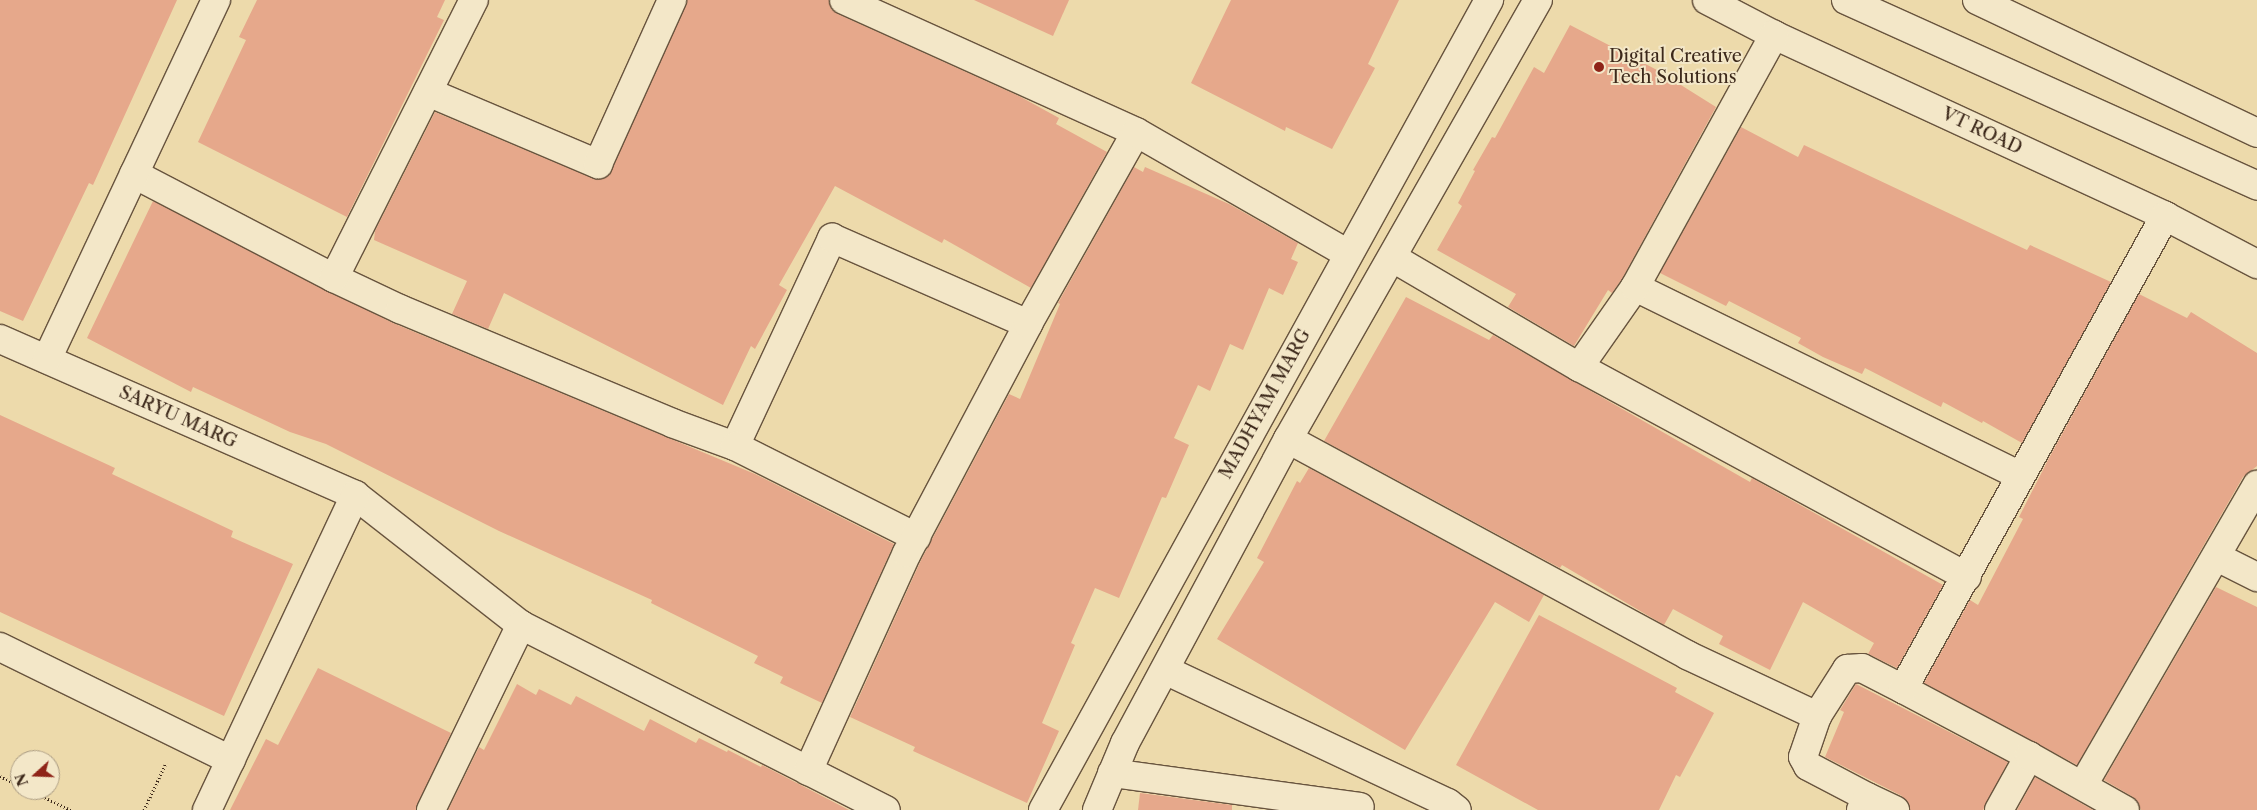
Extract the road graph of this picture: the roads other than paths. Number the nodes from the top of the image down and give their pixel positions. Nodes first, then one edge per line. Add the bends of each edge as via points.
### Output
1 (216, 0) edge
2 (474, 0) edge
3 (672, 0) edge
4 (844, 0) edge
5 (1489, 0) edge
6 (1538, 0) edge
7 (1707, 0) edge
8 (1977, 0) edge
9 (1856, 1) edge
10 (1774, 35) junction
11 (428, 92) junction
12 (1136, 132) junction
13 (2257, 133) edge
14 (134, 174) junction
15 (2257, 186) edge
16 (2165, 216) junction
17 (1348, 254) junction
18 (1393, 258) junction
19 (2257, 264) edge
20 (334, 278) junction
21 (1635, 287) junction
22 (1028, 324) junction
23 (0, 338) edge
24 (47, 359) junction
25 (1579, 367) junction
26 (1288, 439) junction
27 (736, 446) junction
28 (2020, 476) junction
29 (2257, 485) edge
30 (355, 495) junction
31 (916, 537) junction
32 (2217, 557) junction
33 (2257, 576) edge
34 (1967, 577) junction
35 (521, 624) junction
36 (0, 646) edge
37 (1165, 670) junction
38 (1903, 689) junction
39 (1817, 716) junction
40 (2029, 756) junction
41 (231, 760) junction
42 (1375, 768) junction
43 (808, 771) junction
44 (1112, 773) junction
45 (2083, 785) junction
46 (1864, 804) edge
47 (1360, 809) edge
48 (207, 810) edge
49 (431, 810) edge
50 (886, 810) edge
51 (1043, 810) edge
52 (1097, 810) edge
53 (1457, 810) edge
54 (1895, 810) edge
55 (1999, 810) edge
56 (2125, 810) edge

1 - 14 street
2 - 11 street
3 - 11 street via 598,164
4 - 12 street
5 - 17 street, MADHYAM MARG
6 - 18 street
7 - 10 street, VT ROAD
8 - 13 street
9 - 15 street
10 - 16 street, VT ROAD
10 - 21 street
11 - 20 street
12 - 17 street
12 - 22 street
14 - 20 street
14 - 24 street
16 - 19 street, VT ROAD
16 - 28 street
17 - 51 street, MADHYAM MARG
18 - 25 street
18 - 26 street
20 - 27 street via 672,423
21 - 25 street
21 - 28 street
22 - 27 street via 832,238
22 - 31 street
23 - 24 street, SARYU MARG
24 - 30 street, SARYU MARG
25 - 34 street
26 - 37 street
26 - 39 street via 1687,655
27 - 31 street
28 - 34 street
29 - 32 street
30 - 35 street, SARYU MARG
30 - 41 street
31 - 43 street
32 - 33 street
32 - 45 street
34 - 38 street
35 - 43 street, SARYU MARG
35 - 49 street
36 - 41 street
37 - 42 street
37 - 44 street
38 - 39 street via 1862,668 1847,669
38 - 40 street
39 - 46 street via 1803,757 1808,766
40 - 45 street
40 - 55 street
41 - 48 street
42 - 47 street
42 - 53 street
43 - 50 street, SARYU MARG
44 - 47 street
44 - 52 street
45 - 56 street
46 - 54 street

